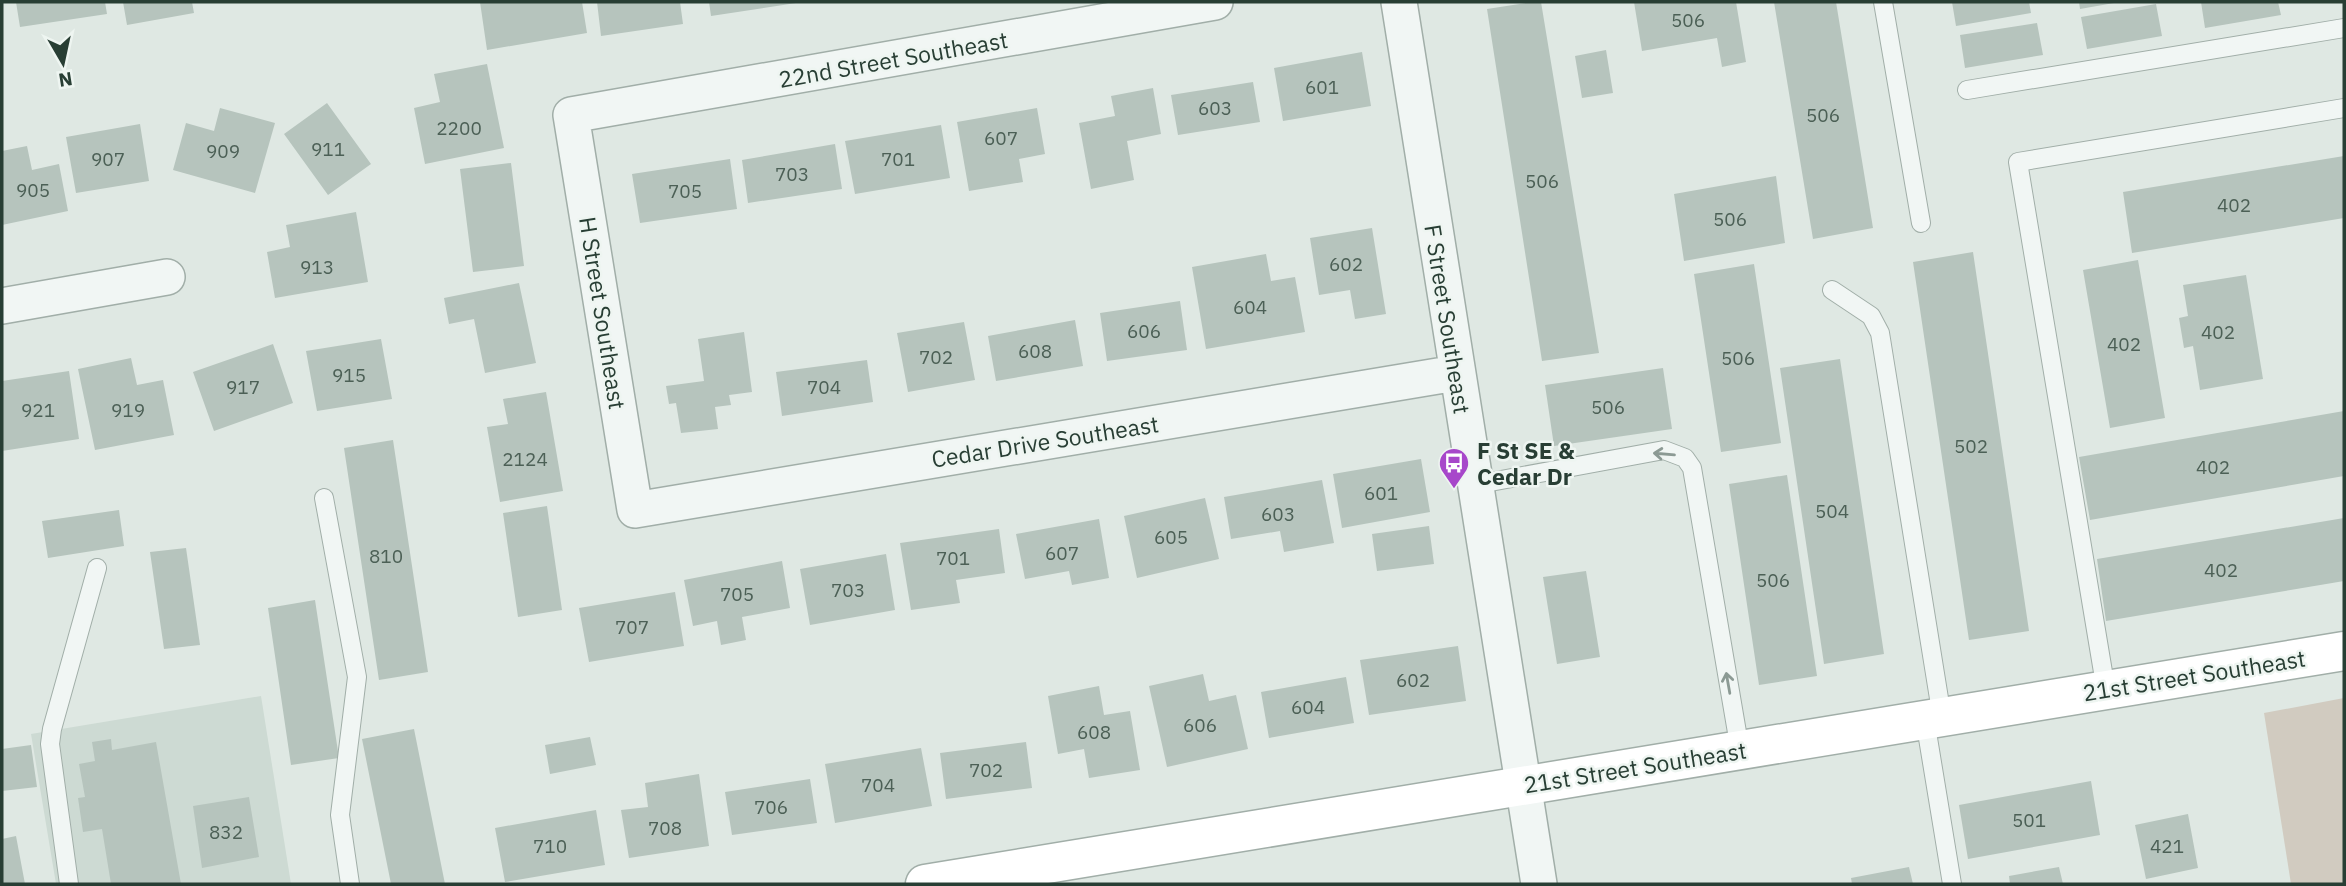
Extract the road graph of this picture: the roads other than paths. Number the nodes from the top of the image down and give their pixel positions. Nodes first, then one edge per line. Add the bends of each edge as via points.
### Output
1 (1215, 2) edge
2 (1399, 2) edge
3 (1883, 2) edge
4 (2344, 28) edge
5 (1967, 90) dead end
6 (2344, 108) edge
7 (571, 116) joint
8 (1921, 223) dead end
9 (167, 277) dead end
10 (1832, 290) dead end
11 (2, 306) edge
12 (1456, 373) junction
13 (1475, 485) junction
14 (324, 498) dead end
15 (635, 510) joint
16 (97, 568) dead end
17 (2344, 651) edge
18 (2106, 690) junction
19 (1933, 718) junction
20 (1740, 750) junction
21 (1523, 786) junction
22 (69, 884) edge
23 (350, 884) edge
24 (925, 884) edge
25 (1539, 884) edge
26 (1952, 884) edge

1 - 7 street, 22nd Street Southeast
2 - 12 street, F Street Southeast
3 - 8 lane
4 - 5 lane
6 - 18 lane via 2018,162
7 - 15 street, H Street Southeast
9 - 11 street
10 - 19 lane via 1871,316 1880,333
12 - 13 street, F Street Southeast
12 - 15 street, Cedar Drive Southeast
20 -> 13 lane via 1692,468 1685,458 1664,450
13 - 21 street, F Street Southeast
14 - 23 lane via 357,677 340,814
16 - 22 lane via 51,736
17 - 18 street, 21st Street Southeast
18 - 19 street, 21st Street Southeast
19 - 20 street, 21st Street Southeast
19 - 26 lane
20 - 21 street, 21st Street Southeast
21 - 24 street, 21st Street Southeast
21 - 25 street, F Street Southeast

